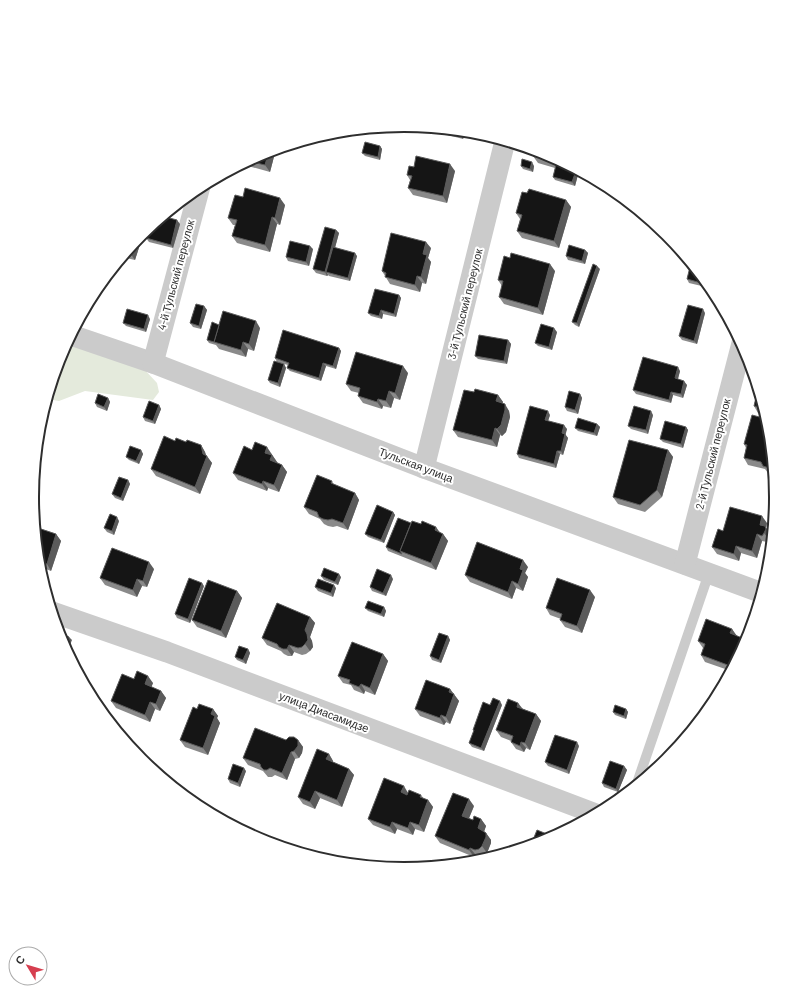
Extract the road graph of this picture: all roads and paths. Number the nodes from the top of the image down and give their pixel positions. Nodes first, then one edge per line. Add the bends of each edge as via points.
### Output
1 (504, 146) edge
2 (197, 197) edge
3 (77, 337) edge
4 (739, 353) edge
5 (153, 363) junction
6 (424, 468) junction
7 (685, 564) junction
8 (709, 573) junction
9 (757, 591) edge
10 (58, 614) edge
11 (640, 776) edge
12 (589, 811) edge

1 - 6 street, 3-й Тульский переулок
2 - 5 street, 4-й Тульский переулок
3 - 5 street, Тульская улица
4 - 7 street, 2-й Тульский переулок
5 - 6 street, Тульская улица
6 - 7 street, Тульская улица
7 - 8 street, Тульская улица
8 - 9 street, Тульская улица
8 - 11 lane
10 - 12 street, улица Диасамидзе via 167,652

